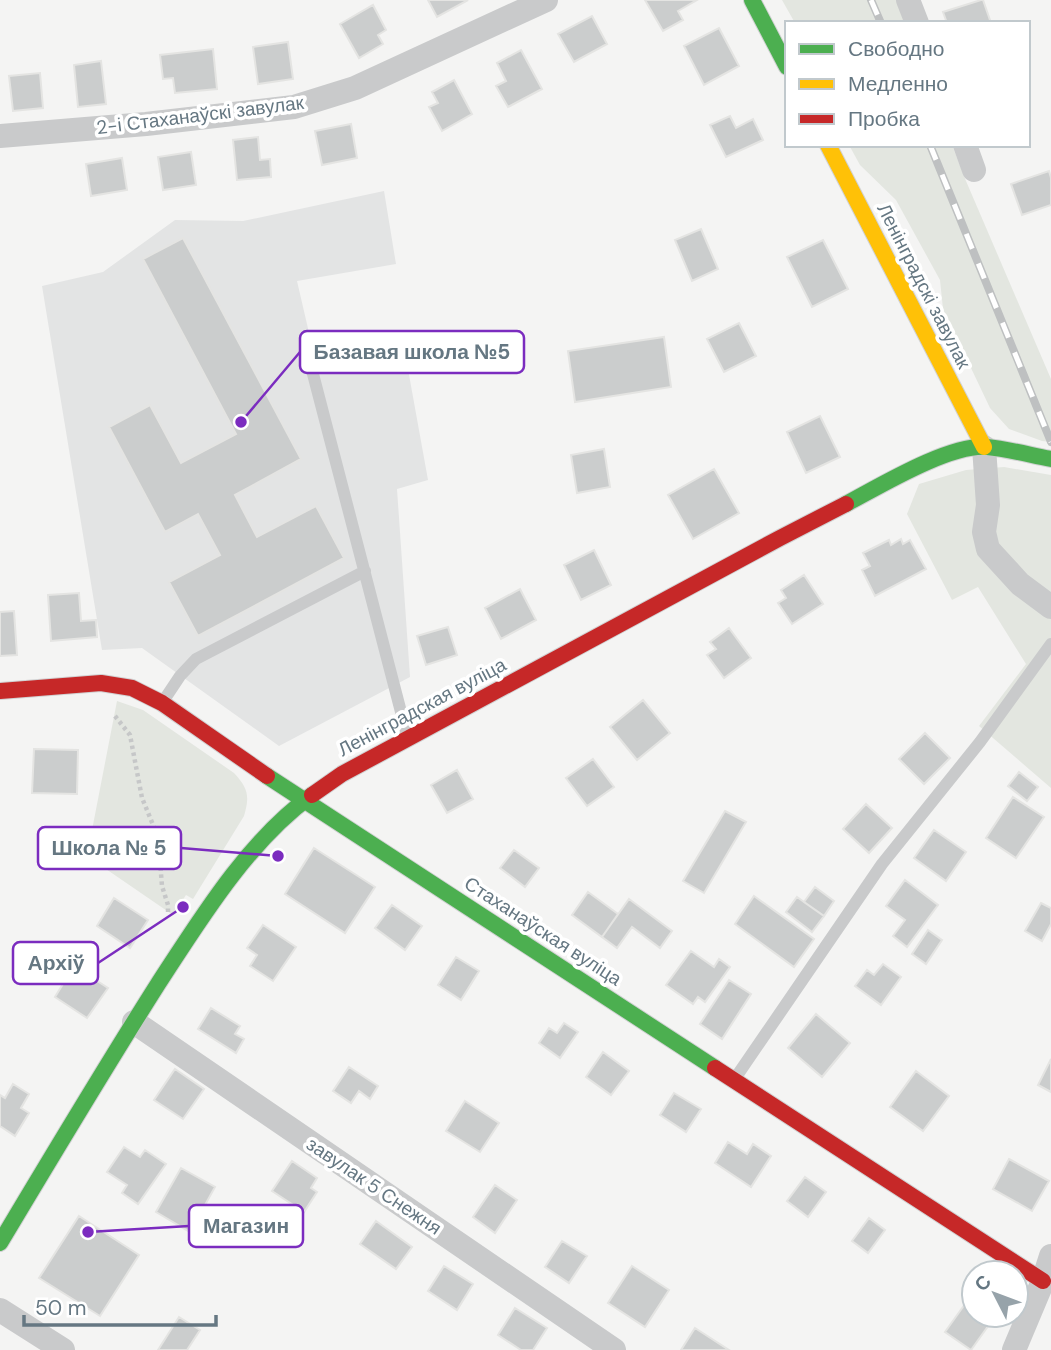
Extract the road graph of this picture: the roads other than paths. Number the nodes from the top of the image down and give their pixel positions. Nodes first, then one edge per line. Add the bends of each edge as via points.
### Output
1 (546, 0) edge
2 (752, 0) edge
3 (908, 0) edge
4 (916, 21) edge
5 (785, 63) edge
6 (0, 136) edge
7 (829, 147) edge
8 (966, 147) edge
9 (974, 170) dead end
10 (313, 374) dead end
11 (984, 447) junction
12 (1051, 459) edge
13 (365, 572) junction
14 (1051, 607) edge
15 (1051, 644) edge
16 (0, 691) edge
17 (162, 703) junction
18 (408, 738) junction
19 (303, 801) junction
20 (134, 1022) junction
21 (734, 1080) junction
22 (0, 1243) edge
23 (1051, 1256) edge
24 (1043, 1281) junction
25 (0, 1310) edge
26 (63, 1350) edge
27 (614, 1350) edge
28 (1014, 1350) edge

1 - 6 street, 2-і Стаханаўскі завулак via 355,88 294,107
2 - 5 street
3 - 4 street
7 - 11 street, Ленінградскі завулак
8 - 9 street
10 - 13 lane
11 - 12 street, Ленінградская вуліца
11 - 14 street via 988,549 1020,584
11 - 18 street, Ленінградская вуліца via 926,463
13 - 17 lane via 195,659
13 - 18 lane
15 - 21 lane via 882,864
16 - 17 street, Стаханаўская вуліца via 101,683 132,688
17 - 19 street, Стаханаўская вуліца
18 - 19 street, Ленінградская вуліца
19 - 20 street, Ленінградская вуліца via 260,841 200,919
19 - 21 street, Стаханаўская вуліца
20 - 22 street, Ленінградская вуліца
20 - 27 street, завулак 5 Снежня
21 - 24 street, Стаханаўская вуліца
23 - 24 street
24 - 28 street
25 - 26 street

